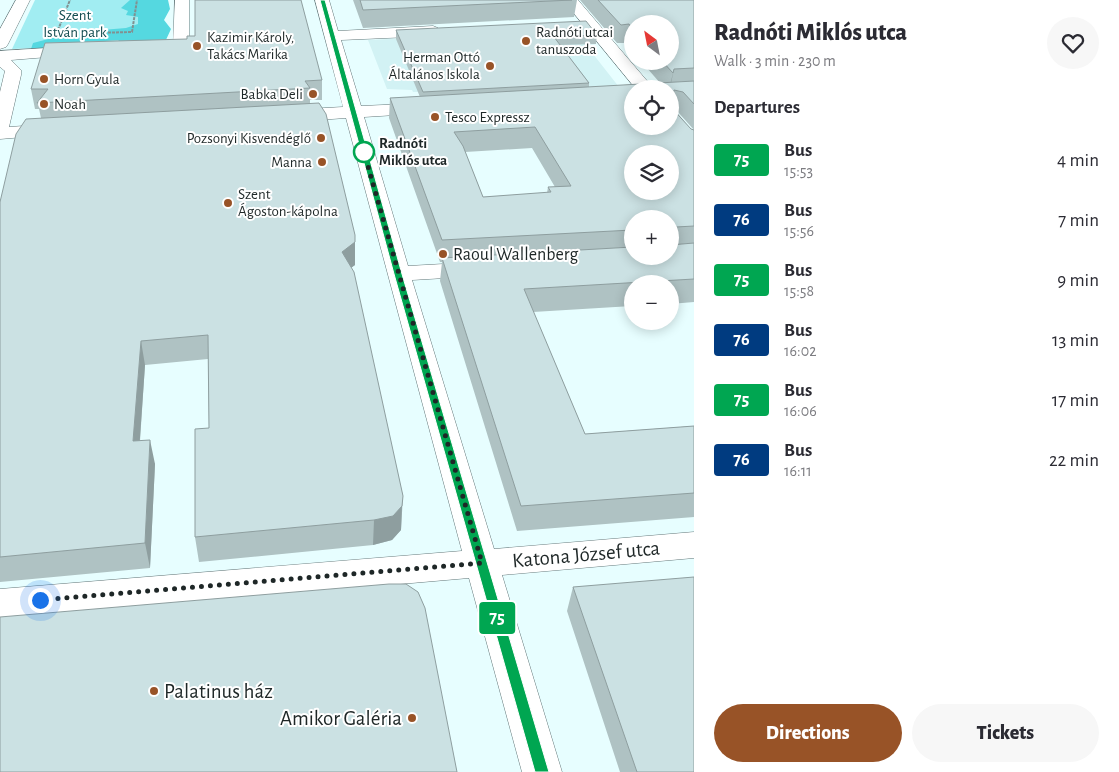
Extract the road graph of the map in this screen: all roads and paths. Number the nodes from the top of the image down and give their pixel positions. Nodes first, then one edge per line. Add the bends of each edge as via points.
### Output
1 (23, 0) edge
2 (70, 0) edge
3 (137, 0) edge
4 (182, 0) edge
5 (322, 0) edge
6 (570, 0) edge
7 (589, 23) junction
8 (570, 24) edge
9 (446, 30) edge
10 (56, 34) junction
11 (332, 36) junction
12 (0, 44) edge
13 (134, 48) edge
14 (97, 50) edge
15 (49, 52) junction
16 (0, 57) edge
17 (638, 80) edge
18 (445, 107) edge
19 (352, 112) junction
20 (270, 117) edge
21 (0, 126) edge
22 (72, 129) edge
23 (0, 133) edge
24 (496, 268) edge
25 (398, 274) junction
26 (694, 545) edge
27 (482, 563) junction
28 (0, 604) edge
29 (542, 772) edge

1 - 12 street
2 - 10 path
3 - 10 path via 132,32
4 - 13 street via 181,47
5 - 11 street
6 - 7 street
7 - 8 street
7 - 17 street
9 - 11 street
10 - 15 path
11 - 19 street
14 - 15 street
15 - 16 street
16 - 21 street via 14,75
18 - 19 street
19 - 20 street
19 - 25 street
22 - 23 street
24 - 25 street
25 - 27 street
26 - 27 street, Katona József utca
27 - 28 street, Katona József utca
27 - 29 street

